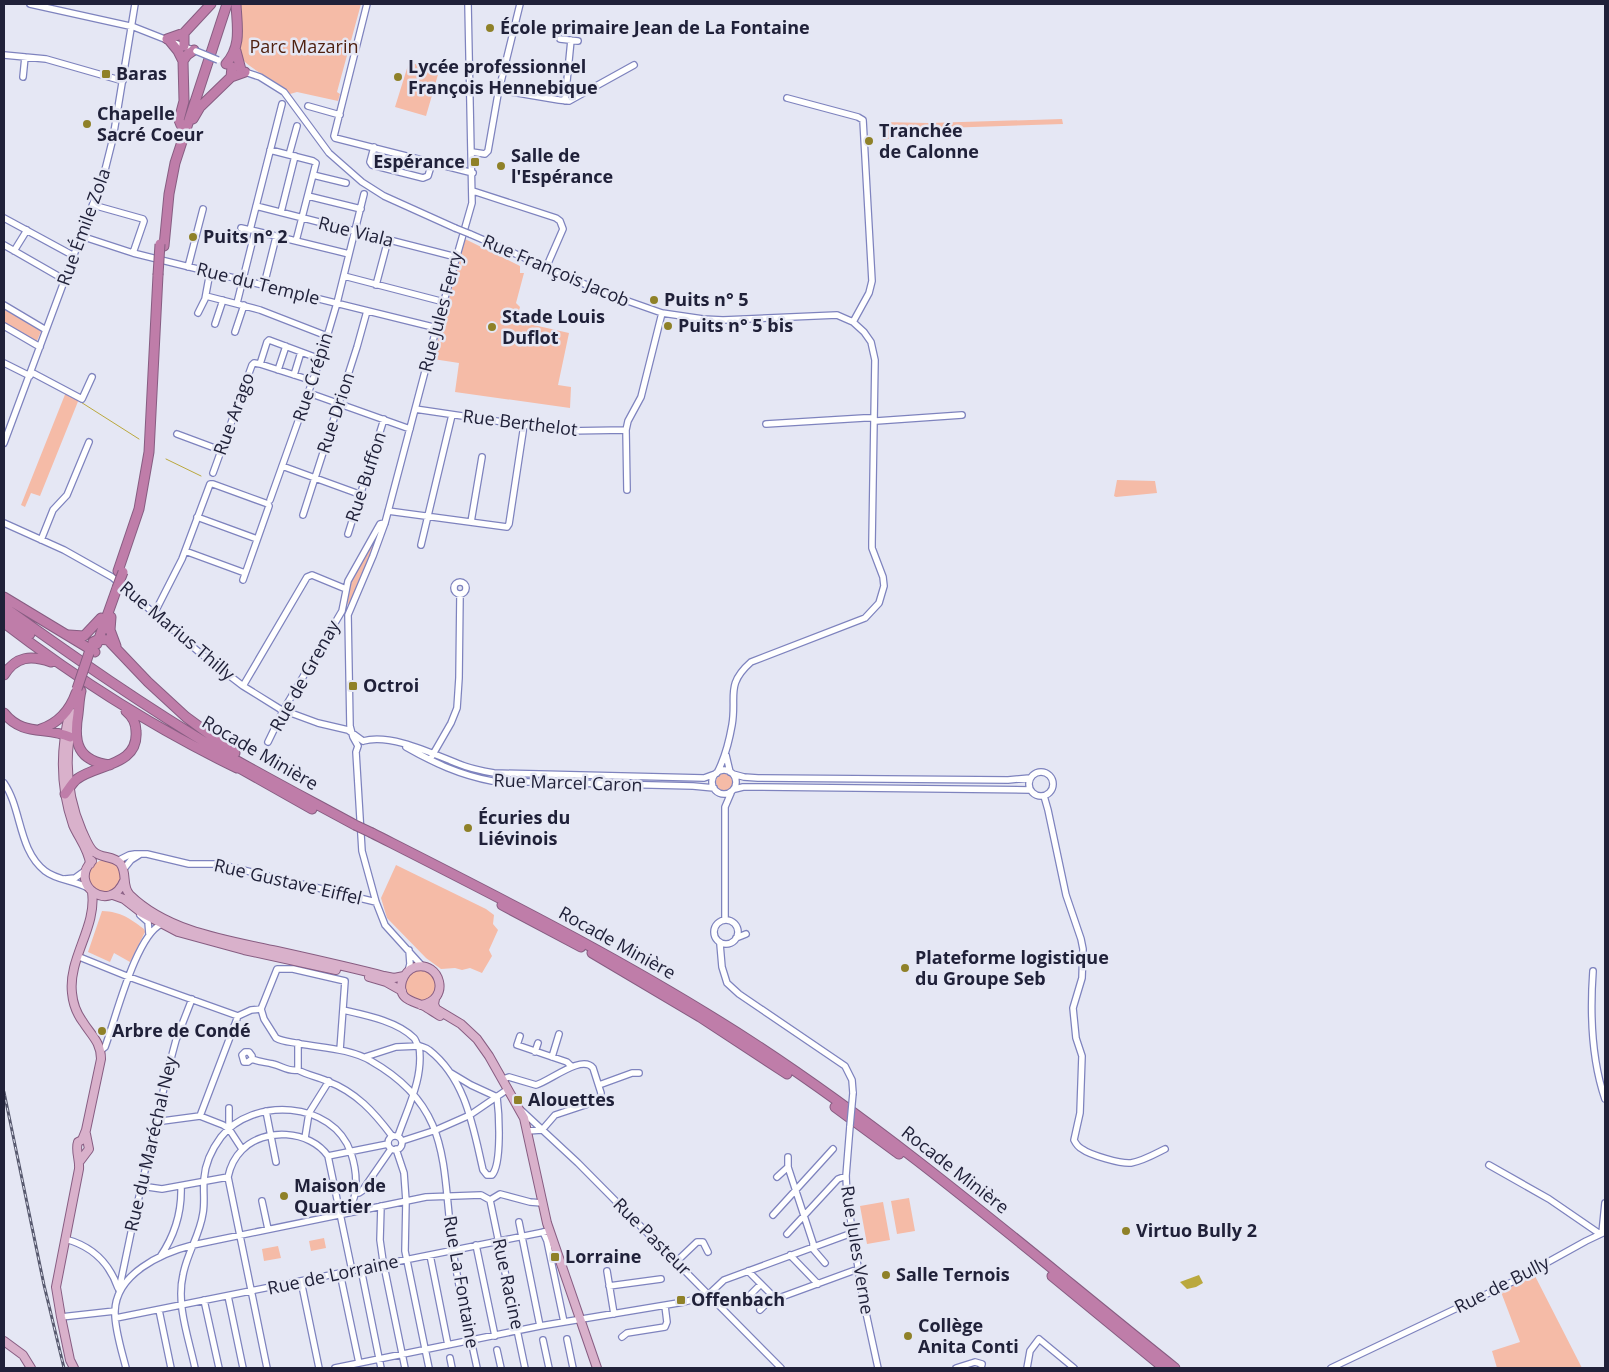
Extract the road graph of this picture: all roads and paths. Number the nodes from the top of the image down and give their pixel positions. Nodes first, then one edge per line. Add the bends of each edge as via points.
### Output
1 (30, 4) edge
2 (62, 4) edge
3 (135, 4) edge
4 (211, 4) edge
5 (222, 4) edge
6 (227, 4) edge
7 (236, 4) edge
8 (367, 4) edge
9 (468, 4) edge
10 (520, 4) edge
11 (61, 11) junction
12 (131, 26) junction
13 (184, 33) junction
14 (560, 39) dead end
15 (168, 40) junction
16 (571, 40) junction
17 (578, 41) dead end
18 (184, 46) junction
19 (195, 51) junction
20 (236, 51) junction
21 (4, 55) edge
22 (25, 57) junction
23 (183, 61) junction
24 (634, 65) dead end
25 (232, 66) junction
26 (23, 76) dead end
27 (124, 81) junction
28 (499, 90) junction
29 (787, 98) dead end
30 (565, 101) junction
31 (282, 104) dead end
32 (308, 106) dead end
33 (340, 114) junction
34 (297, 126) dead end
35 (183, 128) junction
36 (374, 147) junction
37 (270, 150) junction
38 (472, 152) junction
39 (292, 156) junction
40 (432, 163) junction
41 (473, 173) junction
42 (313, 175) junction
43 (346, 184) dead end
44 (473, 191) junction
45 (481, 193) junction
46 (364, 194) dead end
47 (308, 196) junction
48 (93, 206) junction
49 (256, 206) junction
50 (472, 207) junction
51 (361, 208) junction
52 (204, 209) dead end
53 (280, 212) junction
54 (4, 218) edge
55 (302, 218) junction
56 (241, 228) dead end
57 (26, 230) junction
58 (252, 230) junction
59 (355, 231) junction
60 (81, 236) junction
61 (276, 237) junction
62 (388, 240) junction
63 (296, 241) junction
64 (4, 245) edge
65 (14, 251) junction
66 (133, 254) junction
67 (350, 254) junction
68 (74, 256) junction
69 (456, 257) junction
70 (188, 267) junction
71 (546, 268) junction
72 (210, 272) junction
73 (344, 276) junction
74 (65, 280) junction
75 (243, 280) junction
76 (264, 285) junction
77 (376, 285) junction
78 (206, 296) junction
79 (223, 300) junction
80 (444, 302) junction
81 (337, 303) junction
82 (240, 304) junction
83 (4, 305) edge
84 (367, 311) junction
85 (198, 313) dead end
86 (662, 313) junction
87 (853, 322) junction
88 (215, 324) dead end
89 (4, 326) edge
90 (437, 328) junction
91 (46, 330) junction
92 (235, 332) dead end
93 (327, 336) junction
94 (286, 346) junction
95 (40, 347) junction
96 (301, 352) junction
97 (320, 359) junction
98 (4, 363) edge
99 (260, 364) junction
100 (278, 370) junction
101 (30, 374) junction
102 (294, 375) junction
103 (92, 377) dead end
104 (313, 381) junction
105 (309, 393) junction
106 (339, 403) junction
107 (415, 409) junction
108 (452, 415) junction
109 (962, 415) dead end
110 (384, 420) junction
111 (874, 420) junction
112 (766, 424) dead end
113 (524, 425) junction
114 (410, 429) junction
115 (626, 430) junction
116 (177, 434) dead end
117 (89, 442) dead end
118 (4, 443) edge
119 (220, 450) junction
120 (482, 458) dead end
121 (282, 466) junction
122 (213, 473) dead end
123 (315, 478) junction
124 (627, 490) dead end
125 (360, 494) junction
126 (270, 500) dead end
127 (388, 511) junction
128 (303, 515) dead end
129 (428, 516) junction
130 (197, 517) junction
131 (385, 522) junction
132 (471, 522) junction
133 (4, 523) edge
134 (348, 534) dead end
135 (257, 538) junction
136 (41, 540) junction
137 (421, 545) dead end
138 (185, 551) junction
139 (245, 573) junction
140 (243, 580) dead end
141 (114, 587) junction
142 (346, 589) junction
143 (460, 594) dead end
144 (4, 597) edge
145 (4, 607) edge
146 (350, 610) junction
147 (342, 611) junction
148 (154, 614) junction
149 (4, 615) edge
150 (100, 618) junction
151 (4, 623) edge
152 (64, 634) junction
153 (117, 648) junction
154 (93, 649) junction
155 (60, 664) junction
156 (4, 675) edge
157 (243, 686) junction
158 (115, 700) junction
159 (75, 702) junction
160 (283, 711) junction
161 (4, 713) edge
162 (37, 731) junction
163 (352, 731) junction
164 (67, 736) junction
165 (363, 741) junction
166 (268, 742) dead end
167 (400, 744) junction
168 (358, 746) junction
169 (434, 754) junction
170 (726, 755) junction
171 (430, 761) junction
172 (110, 765) junction
173 (246, 773) junction
174 (494, 773) junction
175 (716, 773) junction
176 (732, 773) junction
177 (262, 775) junction
178 (1030, 778) junction
179 (492, 781) junction
180 (4, 783) edge
181 (714, 788) junction
182 (1030, 790) junction
183 (67, 791) junction
184 (733, 791) junction
185 (719, 793) junction
186 (1044, 796) junction
187 (725, 807) junction
188 (355, 828) junction
189 (371, 836) junction
190 (141, 854) junction
191 (103, 857) junction
192 (117, 861) junction
193 (88, 867) junction
194 (123, 870) junction
195 (63, 879) junction
196 (124, 881) junction
197 (90, 890) junction
198 (110, 896) junction
199 (376, 902) junction
200 (131, 904) junction
201 (92, 912) junction
202 (725, 919) junction
203 (162, 924) junction
204 (149, 934) junction
205 (720, 944) junction
206 (727, 944) junction
207 (409, 950) junction
208 (77, 956) junction
209 (722, 956) junction
210 (423, 967) junction
211 (1593, 971) dead end
212 (406, 973) junction
213 (129, 977) junction
214 (402, 990) junction
215 (192, 999) junction
216 (435, 999) junction
217 (421, 1005) junction
218 (261, 1009) junction
219 (343, 1010) junction
220 (238, 1016) junction
221 (467, 1030) junction
222 (559, 1034) dead end
223 (520, 1036) dead end
224 (298, 1043) junction
225 (538, 1043) dead end
226 (419, 1046) junction
227 (101, 1050) junction
228 (340, 1050) junction
229 (535, 1052) junction
230 (365, 1057) junction
231 (552, 1057) junction
232 (252, 1059) dead end
233 (571, 1066) junction
234 (298, 1070) junction
235 (451, 1073) junction
236 (639, 1073) dead end
237 (503, 1079) junction
238 (329, 1081) junction
239 (599, 1085) junction
240 (508, 1088) junction
241 (414, 1094) junction
242 (497, 1097) junction
243 (1605, 1099) edge
244 (229, 1108) dead end
245 (519, 1109) junction
246 (266, 1111) junction
247 (308, 1113) junction
248 (470, 1115) junction
249 (200, 1116) junction
250 (155, 1122) junction
251 (534, 1123) junction
252 (527, 1128) junction
253 (229, 1129) junction
254 (436, 1130) junction
255 (542, 1130) junction
256 (272, 1135) junction
257 (305, 1138) junction
258 (397, 1138) junction
259 (392, 1147) junction
260 (242, 1149) junction
261 (1165, 1149) dead end
262 (834, 1150) dead end
263 (350, 1151) junction
264 (328, 1156) junction
265 (788, 1157) dead end
266 (276, 1162) dead end
267 (1489, 1165) dead end
268 (788, 1167) junction
269 (846, 1176) junction
270 (228, 1177) junction
271 (777, 1177) dead end
272 (204, 1181) junction
273 (141, 1186) junction
274 (181, 1186) junction
275 (796, 1190) junction
276 (355, 1192) junction
277 (447, 1195) junction
278 (490, 1200) junction
279 (262, 1201) dead end
280 (406, 1201) junction
281 (542, 1203) junction
282 (1605, 1204) edge
283 (382, 1206) junction
284 (350, 1212) junction
285 (340, 1214) junction
286 (774, 1215) dead end
287 (804, 1216) junction
288 (519, 1222) dead end
289 (268, 1229) junction
290 (546, 1231) junction
291 (852, 1233) junction
292 (1602, 1233) edge
293 (787, 1234) dead end
294 (240, 1235) junction
295 (522, 1236) junction
296 (65, 1239) junction
297 (499, 1241) junction
298 (192, 1245) junction
299 (476, 1245) junction
300 (813, 1246) junction
301 (453, 1250) junction
302 (708, 1252) dead end
303 (430, 1255) junction
304 (790, 1255) junction
305 (158, 1258) junction
306 (406, 1260) junction
307 (676, 1262) junction
308 (825, 1263) dead end
309 (383, 1264) junction
310 (858, 1268) junction
311 (360, 1269) junction
312 (352, 1271) junction
313 (607, 1271) dead end
314 (748, 1271) junction
315 (340, 1273) junction
316 (661, 1279) dead end
317 (301, 1281) junction
318 (761, 1284) junction
319 (818, 1284) junction
320 (609, 1286) junction
321 (119, 1290) junction
322 (252, 1291) junction
323 (709, 1295) junction
324 (228, 1296) junction
325 (774, 1297) junction
326 (746, 1299) dead end
327 (204, 1300) junction
328 (182, 1305) junction
329 (665, 1306) junction
330 (159, 1310) junction
331 (760, 1310) dead end
332 (115, 1312) junction
333 (614, 1314) junction
334 (61, 1317) junction
335 (116, 1318) junction
336 (579, 1319) junction
337 (564, 1322) junction
338 (540, 1326) junction
339 (518, 1331) junction
340 (495, 1336) junction
341 (622, 1337) dead end
342 (567, 1339) dead end
343 (471, 1340) junction
344 (544, 1340) dead end
345 (4, 1341) edge
346 (448, 1345) junction
347 (425, 1350) junction
348 (497, 1350) dead end
349 (402, 1354) junction
350 (450, 1358) dead end
351 (379, 1359) junction
352 (359, 1363) junction
353 (982, 1366) edge
354 (778, 1367) edge
355 (31, 1368) edge
356 (74, 1368) edge
357 (126, 1368) edge
358 (171, 1368) edge
359 (195, 1368) edge
360 (219, 1368) edge
361 (243, 1368) edge
362 (267, 1368) edge
363 (319, 1368) edge
364 (335, 1368) edge
365 (381, 1368) edge
366 (405, 1368) edge
367 (429, 1368) edge
368 (452, 1368) edge
369 (477, 1368) edge
370 (501, 1368) edge
371 (525, 1368) edge
372 (549, 1368) edge
373 (573, 1368) edge
374 (597, 1368) edge
375 (878, 1368) edge
376 (956, 1368) edge
377 (1027, 1368) edge
378 (1074, 1368) edge
379 (1164, 1368) edge
380 (1174, 1368) edge
381 (1331, 1368) edge

1 - 11 street, Rue François Jacob
2 - 11 street
3 - 12 street, Rue Émile Zola
4 - 13 highway
5 - 35 highway
6 - 35 highway
7 - 20 highway
8 - 33 street
9 - 38 street, Rue Jules Ferry
10 - 28 street
11 - 12 street, Rue François Jacob
12 - 15 street, Rue François Jacob
12 - 27 street, Rue Émile Zola
13 - 15 highway
13 - 18 highway
14 - 16 street
15 - 18 street, Rue François Jacob
15 - 23 highway
16 - 17 street
16 - 30 street
18 - 19 street, Rue François Jacob
19 - 23 highway via 187,54
19 - 25 street, Rue François Jacob, bridge
20 - 25 highway
20 - 25 highway
21 - 22 street
22 - 26 street
22 - 27 street via 46,59
23 - 35 highway via 184,101 179,120
24 - 30 street
25 - 35 highway via 231,77 200,107 190,128
25 - 71 street, Rue François Jacob, bridge via 284,92 325,148 355,176 384,196
27 - 48 street, Rue Émile Zola via 113,138
28 - 30 street
28 - 38 street via 488,151 485,154
29 - 87 street via 863,120 872,281
31 - 37 street
32 - 33 street
33 - 36 street via 335,138
34 - 39 street
35 - 141 highway, bridge via 167,172 162,206 149,452 139,509
36 - 40 street
36 - 40 street via 372,166 423,178 428,176
37 - 39 street
37 - 49 street
38 - 41 street, Rue Jules Ferry
39 - 42 street via 316,162
39 - 53 street
40 - 41 street
41 - 44 street, Rue Jules Ferry
42 - 43 street
42 - 47 street
44 - 45 street
44 - 50 street, Rue Jules Ferry
45 - 50 street
45 - 71 street via 560,222 563,229
46 - 51 street, Rue Crépin
47 - 51 street
47 - 55 street
48 - 60 street, Rue Émile Zola
48 - 66 street via 143,219
49 - 53 street, Rue Viala
49 - 58 street
50 - 69 street, Rue Jules Ferry
51 - 59 street, Rue Crépin
52 - 70 street
53 - 55 street, Rue Viala
54 - 57 street
55 - 59 street, Rue Viala
55 - 63 street
56 - 58 street
57 - 65 street
57 - 68 street
58 - 61 street
58 - 75 street
59 - 62 street, Rue Viala
59 - 67 street, Rue Crépin
60 - 66 street, Rue du Temple
60 - 68 street, Rue Émile Zola
61 - 63 street
61 - 76 street
62 - 69 street, Rue Viala
62 - 77 street
63 - 67 street
64 - 65 street
65 - 74 street
66 - 70 street, Rue du Temple
67 - 73 street, Rue Crépin
68 - 74 street, Rue Émile Zola
69 - 80 street, Rue Jules Ferry
70 - 72 street, Rue du Temple
71 - 86 street, Rue François Jacob via 604,294
72 - 75 street, Rue du Temple
72 - 78 street
73 - 77 street
73 - 81 street, Rue Crépin
74 - 91 street, Rue Émile Zola
75 - 76 street, Rue du Temple
75 - 82 street
76 - 81 street, Rue du Temple
77 - 80 street
78 - 79 street
78 - 85 street
79 - 82 street
79 - 88 street
80 - 90 street, Rue Jules Ferry
81 - 84 street, Rue du Temple
81 - 93 street, Rue Crépin
82 - 92 street
82 - 93 street
83 - 91 street
84 - 90 street, Rue du Temple
84 - 106 street, Rue Drion
86 - 87 street, Rue François Jacob via 724,320 837,315
86 - 115 street via 641,397
87 - 111 street via 868,337 874,353
89 - 95 street
90 - 107 street, Rue Jules Ferry
91 - 95 street, Rue Émile Zola
93 - 97 street, Rue Crépin
94 - 96 street
94 - 99 street via 270,340 267,342
94 - 100 street
95 - 101 street, Rue Émile Zola
96 - 97 street
96 - 102 street
97 - 104 street, Rue Crépin
98 - 101 street
99 - 100 street
99 - 119 street, Rue Arago via 252,364
100 - 102 street
101 - 103 street via 82,399
101 - 118 street, Rue Émile Zola
102 - 104 street
104 - 105 street, Rue Crépin
105 - 106 street
105 - 121 street, Rue Crépin
106 - 110 street
106 - 123 street, Rue Drion
107 - 108 street, Rue Berthelot
107 - 114 street, Rue Jules Ferry
108 - 113 street, Rue Berthelot
108 - 129 street
109 - 111 street
110 - 114 street
110 - 125 street, Rue Buffon
111 - 112 street
111 - 170 street via 872,548 883,577 879,603 864,620 751,662 741,671 734,686
113 - 115 street, Rue Berthelot via 565,431
113 - 132 street via 509,524 507,527
114 - 127 street, Rue Jules Ferry
115 - 124 street
116 - 119 street
117 - 136 street via 67,495 53,510
119 - 122 street, Rue Arago
120 - 132 street
121 - 123 street
121 - 126 street, Rue Crépin
123 - 125 street
123 - 128 street, Rue Drion
125 - 134 street, Rue Buffon
127 - 129 street
127 - 131 street, Rue Jules Ferry
129 - 132 street
129 - 137 street
130 - 135 street
130 - 135 street via 208,485 213,484 268,504
130 - 138 street
131 - 142 street via 380,524
131 - 146 street, Rue Jules Ferry
133 - 136 street, Rue Marius Thilly
135 - 139 street
136 - 148 street, Rue Marius Thilly via 112,577
138 - 139 street
138 - 148 street
139 - 140 street
141 - 150 highway
141 - 153 highway via 110,630
141 - 154 highway
142 - 147 street
142 - 157 street via 312,575 307,577
143 - 169 street via 457,708
144 - 152 highway
145 - 177 highway, Rocade Minière via 133,697
146 - 147 street
146 - 163 street
147 - 160 street, Rue de Grenay
148 - 157 street, Rue Marius Thilly
149 - 173 highway, Rocade Minière via 146,712
150 - 152 highway via 84,636
150 - 154 highway
151 - 155 highway
152 - 154 highway
153 - 154 highway via 108,640
153 - 177 highway via 186,717 259,769
154 - 159 highway, bridge
155 - 156 highway via 27,658 11,666
155 - 158 highway
157 - 160 street, Rue Marius Thilly
158 - 172 highway via 133,720 136,738 129,754
158 - 173 highway via 167,732
159 - 162 highway via 56,722
159 - 164 main road
159 - 172 highway via 76,737 81,751 91,760
160 - 163 street, Rue Marius Thilly
160 - 166 street, Rue de Grenay
161 - 162 highway via 14,724
162 - 164 highway
163 - 165 street
163 - 168 street
164 - 183 main road
165 - 167 street, Rue Marcel Caron via 380,738
165 - 168 street
167 - 169 street, Rue Marcel Caron
167 - 171 street, Rue Marcel Caron
168 - 199 street via 362,850
169 - 171 street
169 - 174 street, Rue Marcel Caron
170 - 175 street
170 - 176 street
171 - 179 street, Rue Marcel Caron via 473,778
172 - 183 highway via 79,777
173 - 188 highway, Rocade Minière
174 - 175 street, Rue Marcel Caron via 704,778
174 - 179 street
175 - 176 street via 724,770
175 - 181 street
176 - 178 street via 758,778 842,780
176 - 184 street via 737,783
177 - 188 highway, Rocade Minière
178 - 182 street
178 - 186 street via 1041,772 1050,776 1052,790
179 - 181 street, Rue Marcel Caron
180 - 195 street via 17,809 30,854 44,870
181 - 185 street
182 - 184 street via 759,786 740,787
182 - 186 street via 1035,795
183 - 191 main road via 84,836 92,850
183 - 193 main road via 74,827 88,855
184 - 185 street via 725,795
184 - 187 street
185 - 187 street
186 - 261 street via 1066,895 1083,949 1082,978 1073,1008 1075,1034 1082,1056 1080,1113 1074,1140 1088,1153 1132,1163
187 - 202 street
188 - 189 highway, Rocade Minière
189 - 379 highway, Rocade Minière via 616,967 800,1082 911,1162
189 - 380 highway, Rocade Minière via 575,937 657,983 757,1046 914,1157
190 - 192 street, Rue Gustave Eiffel
190 - 194 street
190 - 199 street, Rue Gustave Eiffel via 189,864 218,864
191 - 192 main road
191 - 193 main road
192 - 194 main road
193 - 195 street via 75,878
193 - 197 main road via 85,881
194 - 196 main road
195 - 197 street
196 - 198 main road via 122,887
196 - 212 main road via 128,893 146,907 192,930 384,976 394,978
197 - 198 main road via 101,896
197 - 201 main road
198 - 200 main road
198 - 201 main road
199 - 207 street via 386,925
200 - 203 main road
200 - 204 street via 148,922
201 - 208 main road
202 - 205 street via 717,922 713,930
202 - 206 street via 738,929 736,938
203 - 204 street
203 - 214 main road via 206,941 366,976
204 - 213 street
205 - 206 street
205 - 209 street, Rue Jules Verne
206 - 209 street
207 - 210 street
207 - 212 street via 410,964
208 - 213 street
208 - 227 main road via 72,985 74,1003
209 - 269 street, Rue Jules Verne, bridge via 727,983 738,994 845,1066 852,1080 853,1093
210 - 212 main road
210 - 216 main road via 432,970 438,978 439,991
211 - 243 street via 1592,1028 1596,1064
212 - 214 main road
213 - 215 street
213 - 227 street via 105,1047
214 - 217 main road via 407,1000
215 - 220 street
215 - 250 street, Rue du Maréchal Ney via 172,1051
216 - 217 main road
216 - 221 main road via 436,1009
217 - 221 main road
218 - 219 street via 277,969 293,969 345,981
218 - 220 street
218 - 224 street, Rue La Fontaine via 276,1038
219 - 226 street via 391,1024 414,1038
219 - 228 street
220 - 249 street
221 - 237 main road
222 - 231 street
223 - 229 street via 517,1046
224 - 228 street, Rue La Fontaine
224 - 234 street
225 - 229 street
226 - 230 street via 390,1049
226 - 235 street via 428,1049
226 - 241 street via 421,1055
227 - 296 main road via 84,1141 89,1146 88,1150 81,1151
228 - 230 street, Rue La Fontaine
229 - 231 street
230 - 241 street, Rue La Fontaine via 388,1071
231 - 233 street
232 - 234 street via 290,1071
233 - 237 street via 536,1086 509,1077
233 - 239 street via 584,1063 591,1066
234 - 238 street
235 - 242 street
235 - 248 street
236 - 239 street
237 - 240 main road
238 - 247 street
238 - 258 street via 363,1102
239 - 255 street via 600,1100 555,1115
240 - 242 street
240 - 245 main road
241 - 254 street, Rue La Fontaine
241 - 258 street
242 - 248 street
242 - 248 street via 497,1156 494,1172 489,1176 483,1170
244 - 253 street
245 - 251 street, Rue Pasteur
245 - 252 main road
246 - 247 street
246 - 253 street
246 - 256 street
247 - 257 street
247 - 263 street via 333,1128
248 - 254 street
249 - 250 street
249 - 253 street
250 - 273 street, Rue du Maréchal Ney
251 - 252 street
251 - 255 street, Rue Pasteur
252 - 255 street
252 - 281 main road
253 - 260 street
253 - 272 street via 211,1153
254 - 258 street
254 - 277 street, Rue La Fontaine
255 - 307 street, Rue Pasteur
256 - 257 street
256 - 260 street
256 - 266 street
257 - 264 street
258 - 259 street via 400,1147
258 - 259 street via 388,1139
259 - 263 street
259 - 276 street via 362,1190
259 - 280 street via 404,1173
260 - 270 street
262 - 275 street
263 - 264 street
263 - 276 street
264 - 285 street
265 - 268 street
267 - 292 street
268 - 271 street
268 - 275 street
269 - 287 street via 838,1179
269 - 291 street, Rue Jules Verne
270 - 272 street
270 - 294 street
272 - 274 street
272 - 298 street via 203,1213
273 - 274 street via 162,1190
273 - 321 street, Rue du Maréchal Ney
274 - 305 street via 174,1231
275 - 286 street
275 - 287 street
276 - 284 street
277 - 278 street via 481,1195
277 - 280 street
277 - 301 street, Rue La Fontaine
278 - 281 street via 500,1194
278 - 297 street, Rue Racine
279 - 289 street
280 - 283 street
280 - 306 street
281 - 290 main road
282 - 292 street
283 - 284 street
283 - 309 street via 380,1240
284 - 285 street
285 - 289 street
285 - 312 street
287 - 293 street
287 - 300 street
288 - 295 street
289 - 294 street
290 - 295 street, Rue de Lorraine
290 - 336 main road
290 - 337 street
291 - 300 street
291 - 310 street, Rue Jules Verne
292 - 381 street, Rue de Bully via 1512,1282
294 - 298 street
294 - 322 street
295 - 297 street, Rue de Lorraine
295 - 338 street
296 - 321 street via 87,1246 101,1257
296 - 334 main road via 56,1287
297 - 299 street, Rue de Lorraine
297 - 339 street, Rue Racine
298 - 305 street
298 - 328 street via 182,1275
299 - 301 street, Rue de Lorraine
299 - 340 street
300 - 304 street
300 - 308 street
301 - 303 street, Rue de Lorraine
301 - 343 street, Rue La Fontaine
302 - 307 street via 703,1242 697,1242
303 - 306 street, Rue de Lorraine
303 - 346 street
304 - 314 street
304 - 319 street
305 - 321 street via 133,1273
306 - 309 street, Rue de Lorraine
306 - 347 street
307 - 323 street, Rue Pasteur
309 - 311 street, Rue de Lorraine
309 - 349 street
310 - 319 street
310 - 375 street, Rue Jules Verne
311 - 312 street, Rue de Lorraine
311 - 351 street
312 - 315 street, Rue de Lorraine
313 - 320 street
314 - 318 street
314 - 323 street via 722,1282
315 - 317 street, Rue de Lorraine
315 - 352 street
316 - 320 street
317 - 322 street, Rue de Lorraine
317 - 363 street
318 - 325 street
318 - 326 street
319 - 325 street
320 - 333 street
321 - 332 street, Rue du Maréchal Ney
322 - 324 street, Rue de Lorraine
322 - 362 street
323 - 329 street
323 - 354 street, Rue Pasteur
324 - 327 street, Rue de Lorraine
324 - 361 street
325 - 331 street
327 - 328 street, Rue de Lorraine
327 - 360 street
328 - 330 street, Rue de Lorraine
328 - 359 street
329 - 333 street
329 - 341 street via 665,1327 627,1333
330 - 335 street, Rue de Lorraine
330 - 358 street
332 - 334 street
332 - 335 street, Rue du Maréchal Ney
333 - 336 street
334 - 356 main road
335 - 357 street, Rue du Maréchal Ney
336 - 337 street
336 - 374 main road
337 - 338 street
338 - 339 street
339 - 340 street
339 - 371 street, Rue Racine
340 - 343 street
342 - 373 street
343 - 346 street
343 - 369 street, Rue La Fontaine
344 - 372 street
345 - 355 main road via 23,1355
346 - 347 street
347 - 349 street
347 - 367 street
348 - 370 street
349 - 351 street
349 - 366 street
350 - 368 street
351 - 352 street
351 - 365 street
352 - 364 street
353 - 376 street via 975,1362
377 - 378 street via 1030,1351 1040,1339

